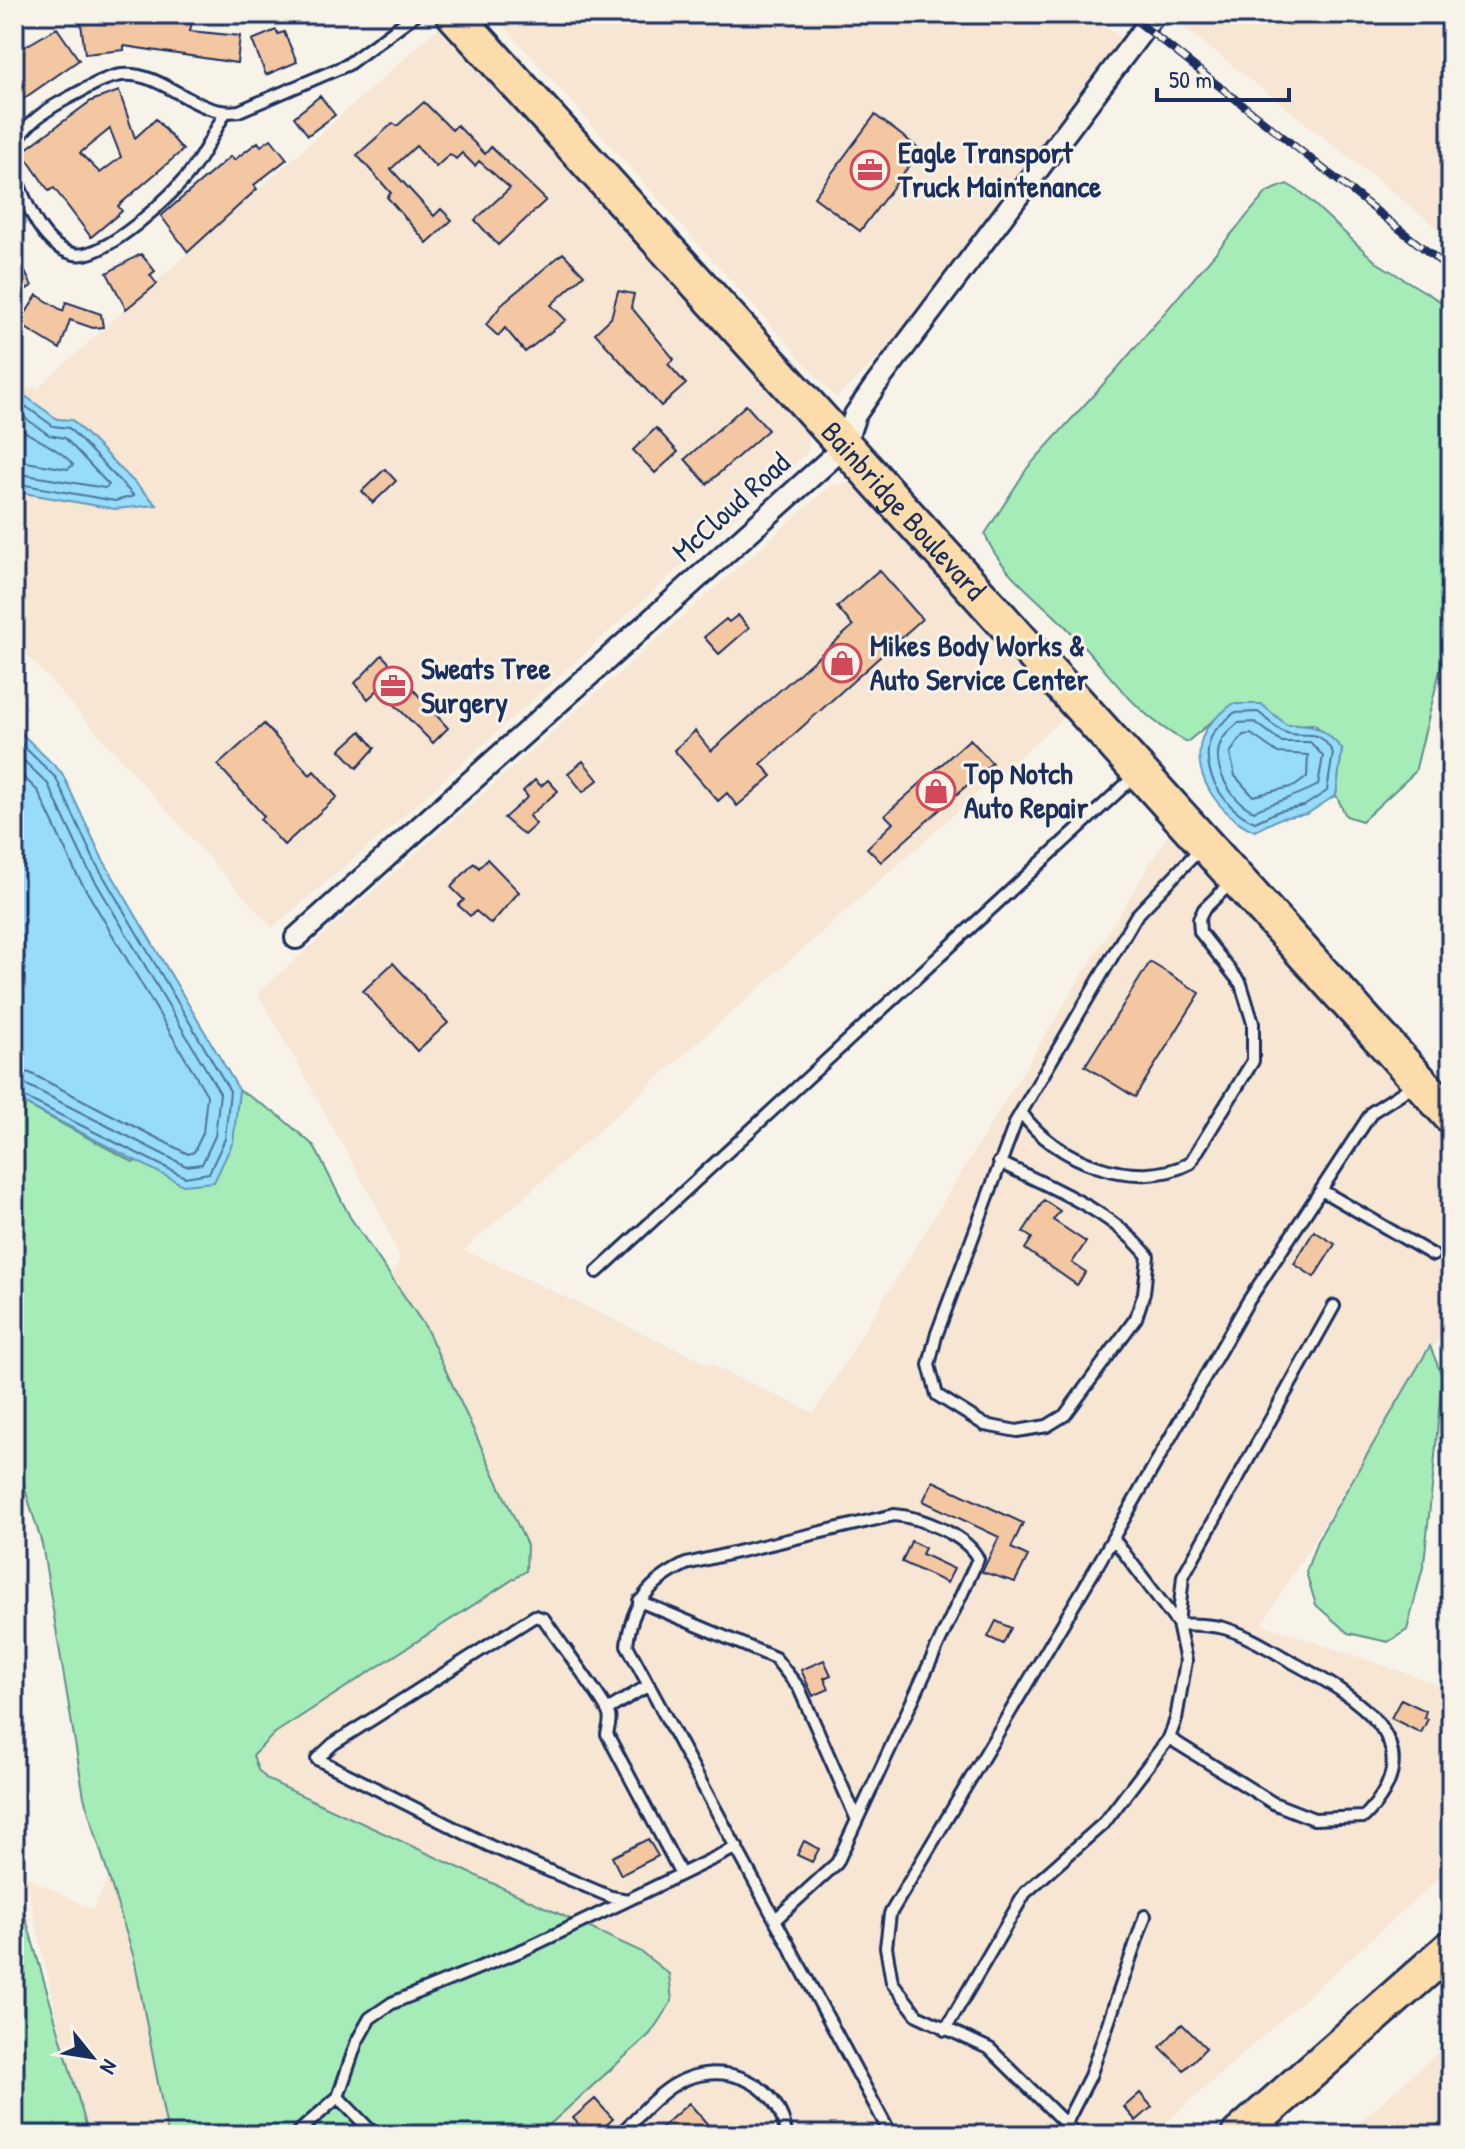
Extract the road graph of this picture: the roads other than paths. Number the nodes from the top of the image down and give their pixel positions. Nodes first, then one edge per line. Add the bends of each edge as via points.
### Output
1 (416, 14) edge
2 (454, 14) edge
3 (1155, 14) edge
4 (225, 113) junction
5 (14, 145) edge
6 (14, 173) edge
7 (844, 447) junction
8 (1137, 773) junction
9 (1203, 846) junction
10 (1234, 879) junction
11 (296, 938) dead end
12 (1419, 1081) junction
13 (1021, 1112) junction
14 (1451, 1116) edge
15 (999, 1162) junction
16 (1321, 1190) junction
17 (1433, 1255) dead end
18 (597, 1272) dead end
19 (1334, 1306) dead end
20 (1113, 1538) junction
21 (639, 1601) junction
22 (1178, 1624) junction
23 (649, 1685) junction
24 (607, 1710) junction
25 (1169, 1738) junction
26 (857, 1820) junction
27 (737, 1847) junction
28 (681, 1874) junction
29 (628, 1900) junction
30 (1145, 1916) dead end
31 (777, 1918) junction
32 (1451, 1948) edge
33 (1451, 1976) edge
34 (945, 2030) junction
35 (338, 2097) junction
36 (1066, 2123) junction
37 (295, 2135) edge
38 (375, 2135) edge
39 (619, 2135) edge
40 (786, 2135) edge
41 (891, 2135) edge
42 (1077, 2135) edge
43 (1239, 2135) edge
44 (1274, 2135) edge

1 - 4 lane via 347,65
2 - 7 main road, Bainbridge Boulevard
3 - 7 street, McCloud Road via 875,386 855,415
4 - 5 lane via 125,75 47,109
4 - 6 lane via 191,171 92,255 73,254 48,237 29,211
7 - 8 main road, Bainbridge Boulevard
7 - 11 street, McCloud Road
8 - 9 main road, Bainbridge Boulevard
8 - 18 lane
9 - 10 main road, Bainbridge Boulevard
9 - 13 lane via 1136,916
10 - 12 main road, Bainbridge Boulevard
10 - 13 lane via 1204,909 1200,932 1241,984 1253,1023 1253,1061 1190,1163 1146,1176 1107,1171 1031,1126
12 - 14 main road, Bainbridge Boulevard
12 - 16 lane via 1372,1112
13 - 15 lane
15 - 15 lane via 929,1365 937,1395 985,1425 1017,1431 1047,1426 1065,1415 1136,1318 1148,1256 1094,1210
16 - 17 lane
16 - 20 lane via 1247,1303
19 - 22 lane via 1183,1576
20 - 22 lane
20 - 34 lane via 890,1914 886,1947 892,1982 917,2015
21 - 23 lane via 627,1645
21 - 26 lane via 775,1658 799,1688
21 - 26 lane via 659,1577 686,1564 894,1515 961,1539 974,1549 978,1559 973,1574
22 - 25 lane via 1186,1661
22 - 25 lane via 1224,1628 1334,1684 1368,1709 1390,1742 1394,1773 1382,1798 1364,1817 1314,1819 1273,1803
23 - 24 lane
23 - 27 lane
24 - 28 lane via 607,1734
24 - 29 lane via 544,1619 535,1616 317,1759 490,1846
25 - 34 lane via 1105,1822 1025,1893
26 - 31 lane via 837,1863
27 - 28 lane
27 - 31 lane
28 - 29 lane
29 - 35 lane via 392,2003 370,2018
30 - 36 lane via 1090,2076
31 - 41 lane
32 - 43 main road
33 - 44 main road
34 - 36 lane via 990,2049
35 - 37 lane
35 - 38 lane
36 - 42 lane
39 - 40 lane via 674,2085 702,2074 748,2079 764,2088 779,2104

